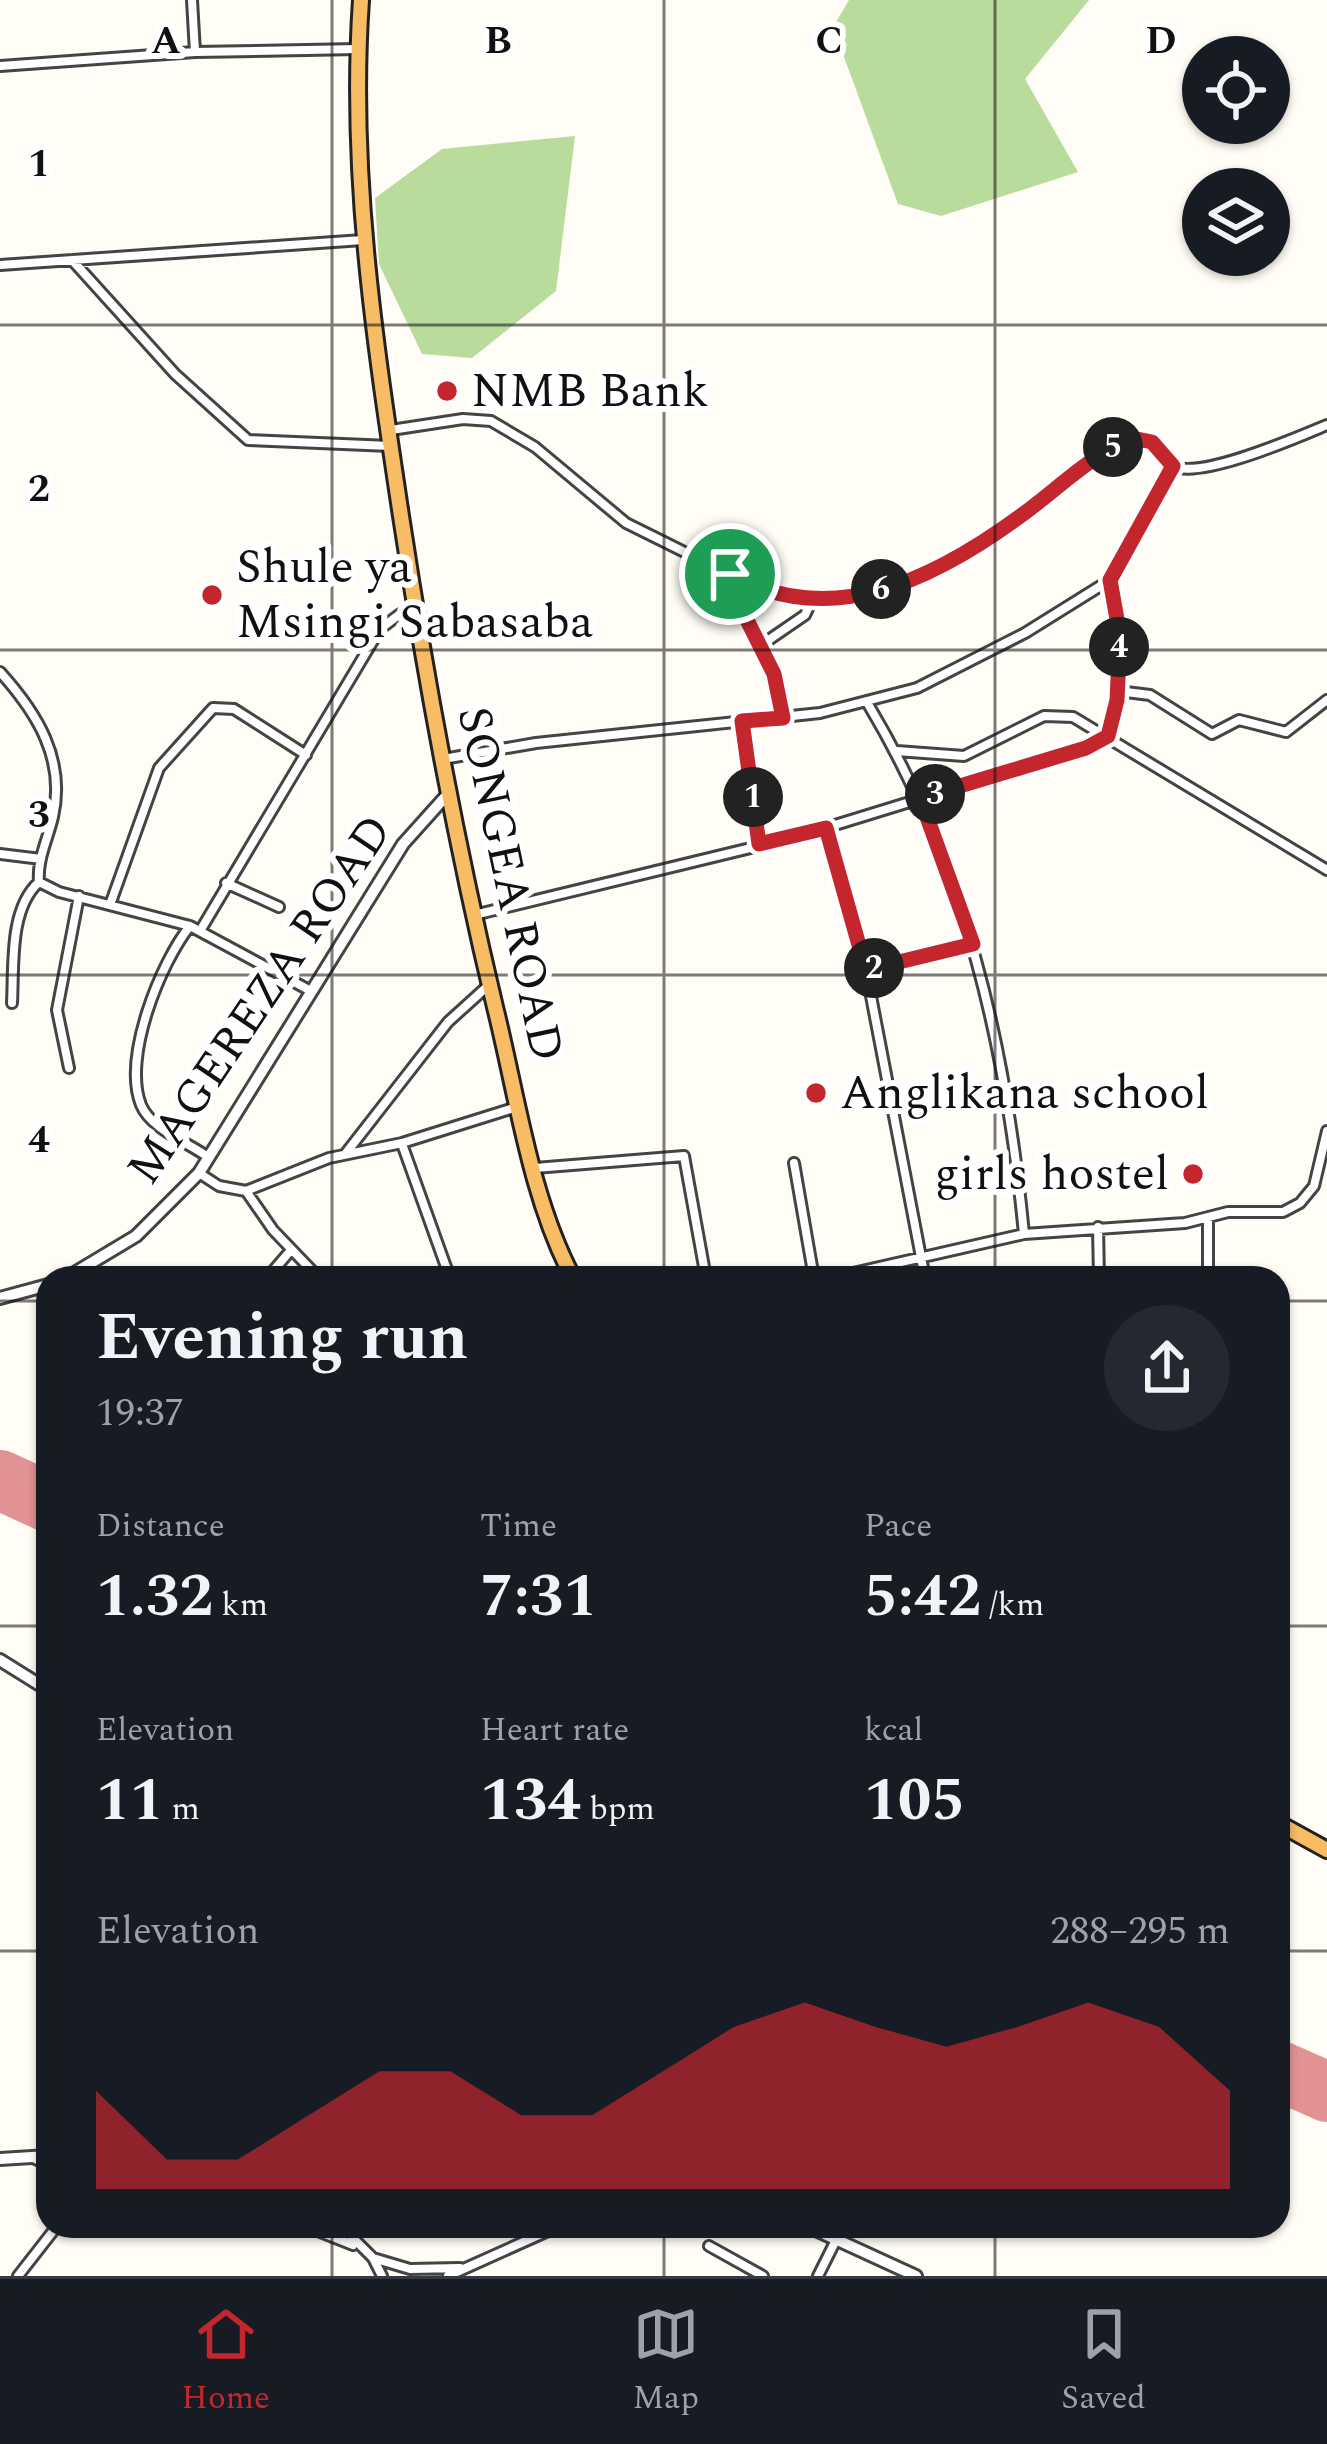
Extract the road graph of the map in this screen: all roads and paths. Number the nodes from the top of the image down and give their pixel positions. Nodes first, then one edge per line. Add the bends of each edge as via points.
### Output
1 (192, 0) edge
2 (361, 0) edge
3 (358, 49) junction
4 (195, 52) junction
5 (0, 65) edge
6 (363, 240) junction
7 (72, 260) junction
8 (0, 266) edge
9 (1327, 425) edge
10 (389, 438) junction
11 (1173, 466) junction
12 (730, 574) junction
13 (1110, 580) junction
14 (812, 602) junction
15 (415, 613) junction
16 (760, 646) junction
17 (0, 672) edge
18 (1118, 691) junction
19 (1327, 700) edge
20 (868, 704) junction
21 (783, 718) junction
22 (742, 721) junction
23 (1108, 736) junction
24 (896, 751) junction
25 (306, 755) junction
26 (440, 759) junction
27 (447, 795) junction
28 (920, 798) junction
29 (826, 828) junction
30 (759, 844) junction
31 (0, 854) edge
32 (40, 860) junction
33 (1327, 870) edge
34 (39, 882) junction
35 (226, 883) junction
36 (79, 896) junction
37 (111, 902) junction
38 (280, 907) dead end
39 (474, 915) junction
40 (190, 926) junction
41 (200, 931) junction
42 (973, 944) junction
43 (866, 970) junction
44 (490, 984) junction
45 (310, 989) junction
46 (12, 1003) dead end
47 (69, 1068) dead end
48 (520, 1106) junction
49 (1327, 1131) edge
50 (402, 1143) junction
51 (345, 1154) junction
52 (208, 1157) junction
53 (794, 1163) dead end
54 (536, 1168) junction
55 (199, 1173) junction
56 (246, 1191) junction
57 (1208, 1219) junction
58 (1097, 1227) junction
59 (1024, 1234) junction
60 (291, 1250) junction
61 (922, 1258) junction
62 (86, 1266) edge
63 (277, 1266) edge
64 (307, 1266) edge
65 (446, 1266) edge
66 (569, 1266) edge
67 (704, 1266) edge
68 (812, 1266) edge
69 (886, 1266) edge
70 (924, 1266) edge
71 (1099, 1266) edge
72 (1208, 1266) edge
73 (36, 1288) edge
74 (0, 1299) edge
75 (0, 1660) edge
76 (36, 1682) edge
77 (1290, 1830) edge
78 (1327, 1850) edge
79 (36, 2159) edge
80 (1, 2160) edge
81 (48, 2238) edge
82 (336, 2238) edge
83 (349, 2238) edge
84 (530, 2238) edge
85 (832, 2238) edge
86 (836, 2240) junction
87 (354, 2245) junction
88 (709, 2246) dead end
89 (373, 2258) junction
90 (466, 2267) junction
91 (18, 2276) edge
92 (382, 2276) edge
93 (448, 2276) edge
94 (764, 2276) edge
95 (818, 2276) edge
96 (916, 2276) edge

1 - 4 street
2 - 3 highway, SONGEA ROAD
3 - 4 street
3 - 6 highway, SONGEA ROAD
4 - 5 street
6 - 7 street
6 - 10 highway, SONGEA ROAD
7 - 8 street
7 - 10 street via 175,374 248,440
9 - 11 street via 1223,463
10 - 12 street via 463,419 491,421 574,477 616,517
10 - 15 highway, SONGEA ROAD
11 - 13 street
11 - 14 street via 1152,442 1132,438 958,555 853,599
12 - 14 street
12 - 16 street
13 - 18 street
13 - 20 street via 955,671
14 - 16 street
15 - 25 street via 380,629
15 - 26 highway, SONGEA ROAD
16 - 21 street
17 - 32 street via 35,715 54,761 54,813
18 - 19 street via 1150,695 1211,734 1239,720 1286,732
18 - 23 street
20 - 21 street
20 - 24 street
21 - 22 street
22 - 26 street
22 - 30 street
23 - 24 street via 1052,715 964,756
23 - 28 street
23 - 33 street
24 - 28 street
25 - 35 street
25 - 37 street via 234,710 213,709 159,768
26 - 27 highway, SONGEA ROAD
27 - 39 highway, SONGEA ROAD
27 - 45 street, MAGEREZA ROAD via 403,844
28 - 29 street
28 - 42 street
29 - 30 street
29 - 43 street
30 - 39 street
31 - 32 street
32 - 34 street
34 - 36 street
34 - 46 street via 20,914
35 - 38 street
35 - 41 street
36 - 37 street
36 - 47 street via 57,1010
37 - 40 street
39 - 44 highway, SONGEA ROAD
40 - 41 street
40 - 52 street via 156,982 138,1086 152,1120
41 - 45 street
42 - 43 street
42 - 59 street via 1004,1065
43 - 61 street
44 - 48 highway, SONGEA ROAD
44 - 51 street via 448,1022
45 - 52 street, MAGEREZA ROAD
48 - 50 street
48 - 54 highway, SONGEA ROAD
49 - 57 street via 1316,1178 1300,1203
50 - 51 street
50 - 65 street
51 - 56 street
52 - 55 street, MAGEREZA ROAD
53 - 68 street
54 - 66 highway, SONGEA ROAD
54 - 67 street via 684,1156
55 - 56 street
55 - 62 street, MAGEREZA ROAD via 136,1236
56 - 60 street
57 - 58 street
57 - 72 street
58 - 59 street
58 - 71 street
59 - 61 street
60 - 63 street
60 - 64 street
61 - 69 street
61 - 70 street
73 - 74 street
75 - 76 street
77 - 78 highway
79 - 80 street
81 - 91 street
82 - 87 street
83 - 87 street
84 - 90 street
85 - 86 street
86 - 95 street
86 - 96 street
87 - 89 street
88 - 94 street
89 - 90 street via 410,2269
89 - 92 street
90 - 93 street

